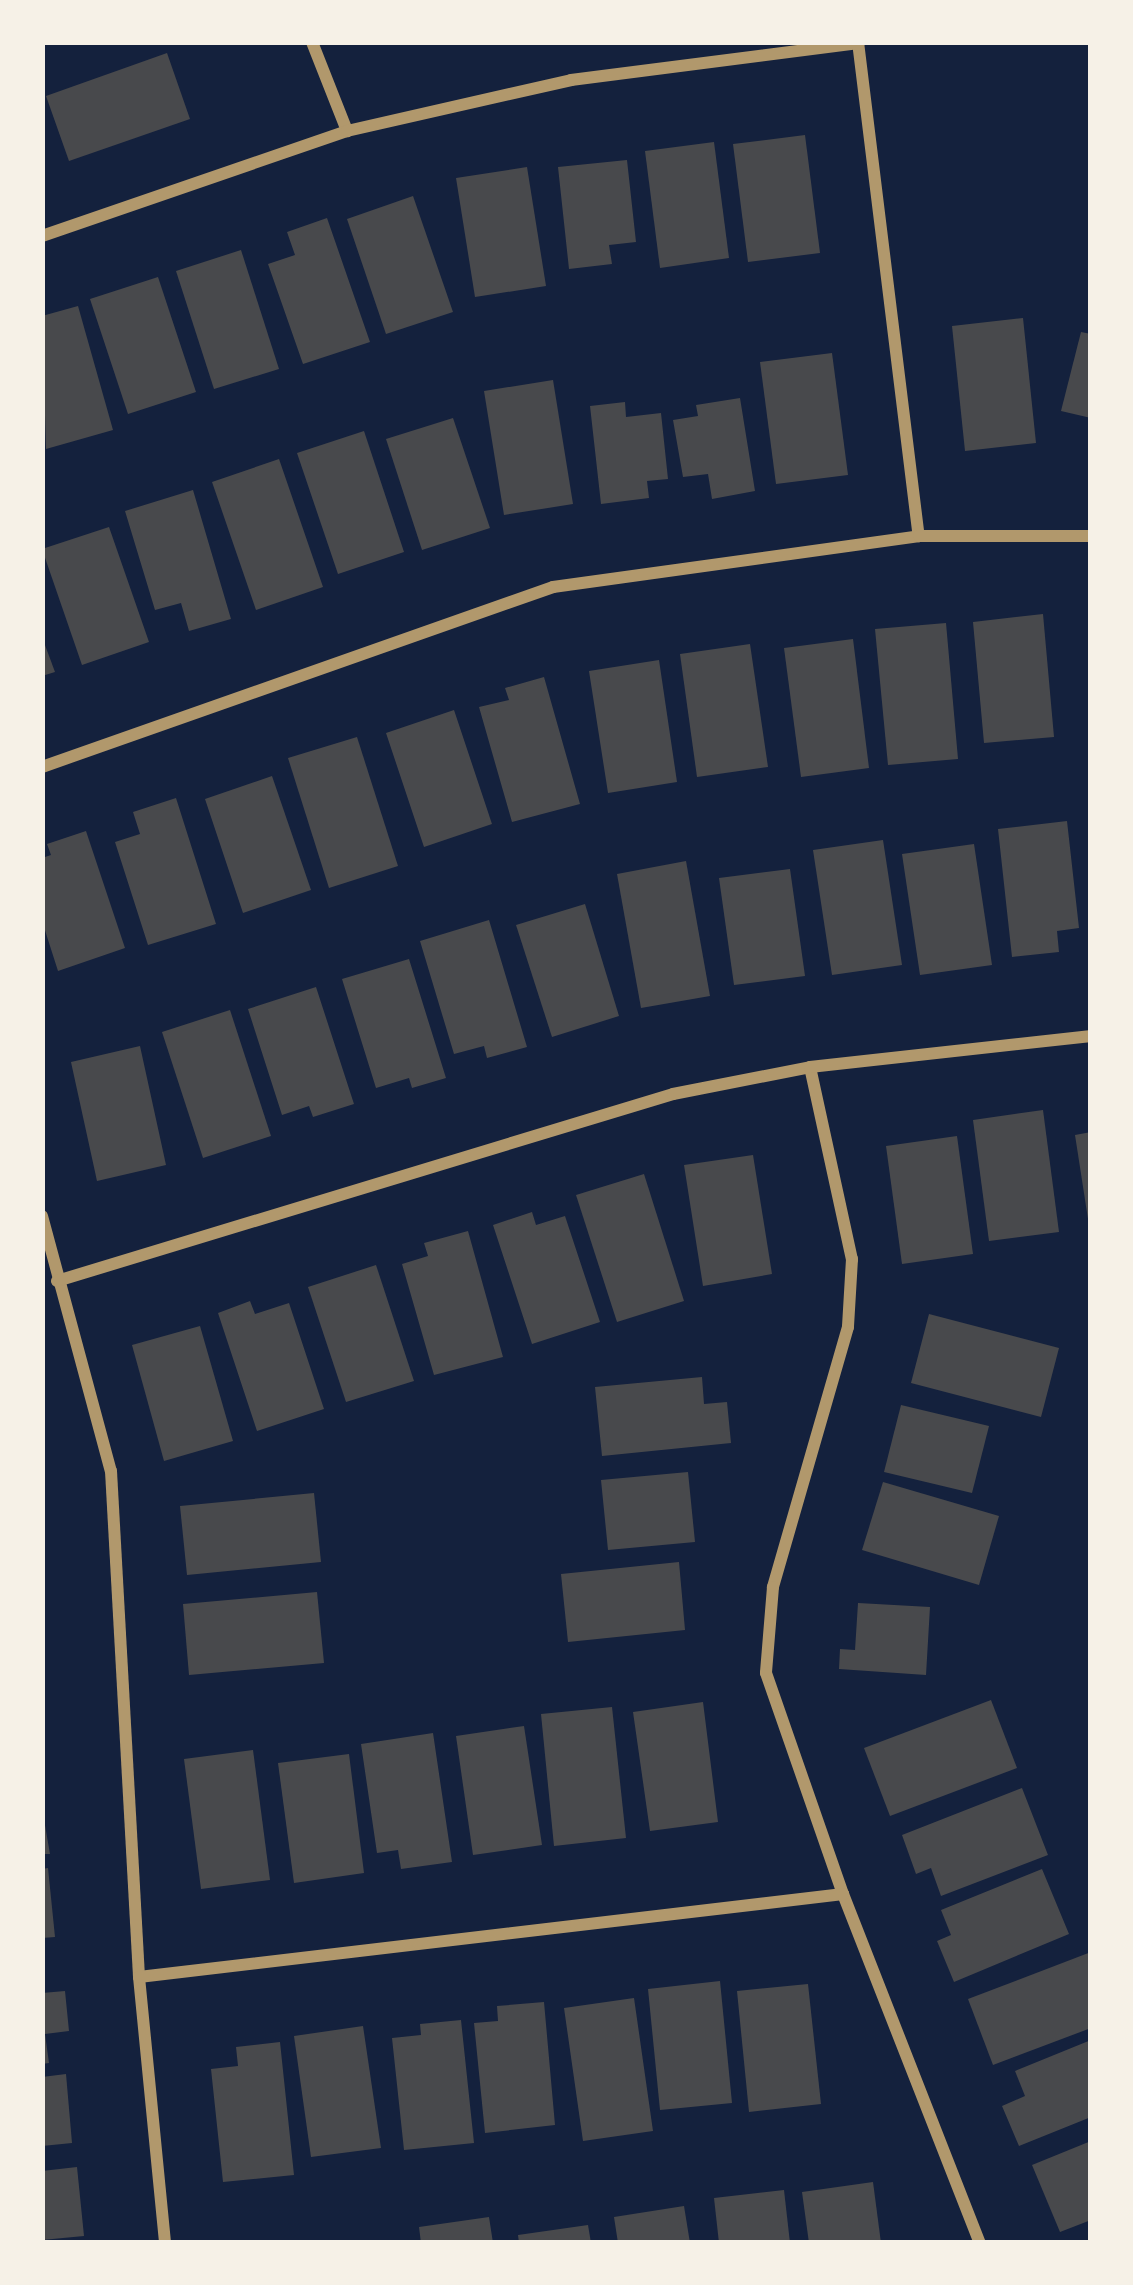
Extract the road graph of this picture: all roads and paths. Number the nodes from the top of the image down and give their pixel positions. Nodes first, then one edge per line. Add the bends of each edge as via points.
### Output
1 (312, 42) edge
2 (858, 42) edge
3 (347, 131) junction
4 (42, 236) edge
5 (919, 536) junction
6 (1091, 536) edge
7 (42, 767) edge
8 (1091, 1036) edge
9 (810, 1067) junction
10 (42, 1216) edge
11 (57, 1281) junction
12 (843, 1894) junction
13 (140, 1977) junction
14 (165, 2243) edge
15 (980, 2243) edge

1 - 3 street
2 - 3 street via 571,80
2 - 5 street
3 - 4 street
5 - 6 street
5 - 7 street via 553,587
8 - 9 street
9 - 11 street via 673,1094
9 - 12 street via 852,1259 848,1327 773,1587 766,1673
10 - 11 street
11 - 13 street via 111,1471
12 - 13 street
12 - 15 street
13 - 14 street

